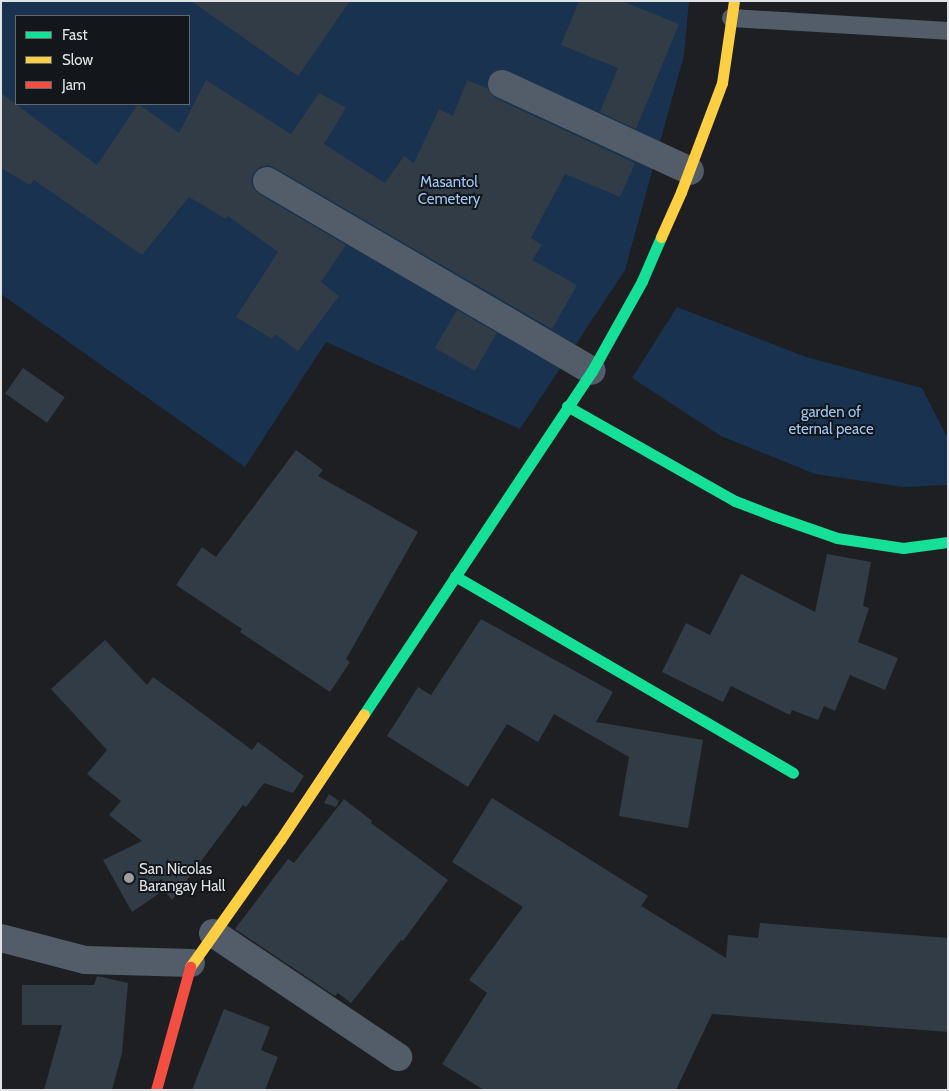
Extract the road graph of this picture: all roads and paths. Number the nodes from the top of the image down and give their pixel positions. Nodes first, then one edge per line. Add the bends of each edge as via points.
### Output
1 (732, 10) edge
2 (948, 31) edge
3 (502, 84) dead end
4 (690, 171) junction
5 (267, 181) dead end
6 (592, 371) junction
7 (567, 406) junction
8 (948, 542) edge
9 (455, 576) junction
10 (793, 773) dead end
11 (213, 933) junction
12 (1, 938) edge
13 (191, 963) junction
14 (398, 1058) dead end
15 (156, 1090) edge

1 - 2 lane
1 - 4 street via 722,83
3 - 4 street
4 - 6 street via 642,281
5 - 6 street
6 - 7 street
7 - 8 street via 735,501 774,516 837,538 903,548
7 - 9 street
9 - 10 street
9 - 11 street via 280,840
11 - 13 street
11 - 14 street
12 - 13 street via 85,960
13 - 15 street

